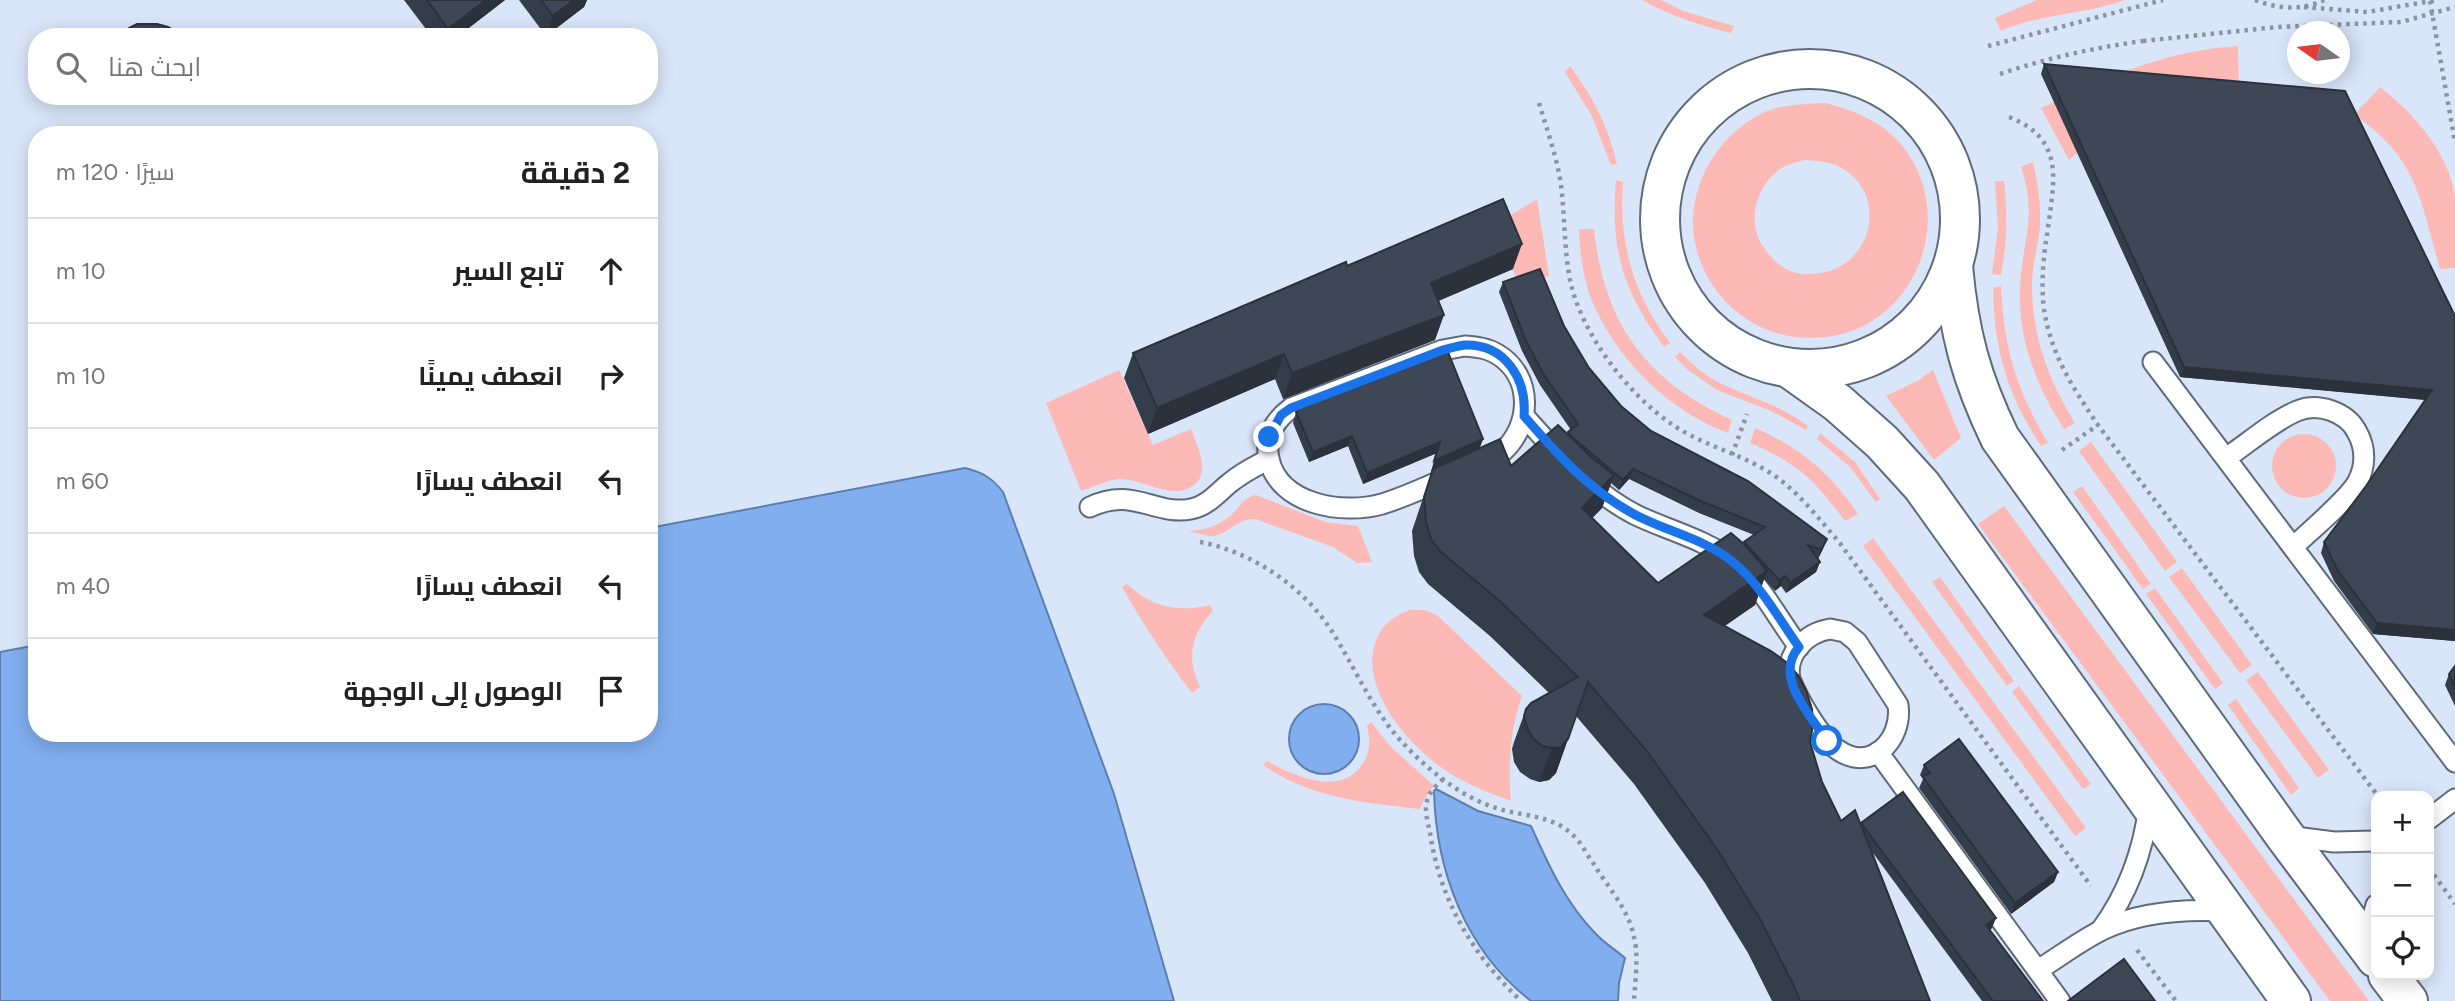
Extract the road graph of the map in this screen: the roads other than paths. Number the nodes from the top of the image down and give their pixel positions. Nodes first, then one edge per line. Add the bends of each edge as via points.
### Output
1 (1953, 266) junction
2 (2153, 362) dead end
3 (1790, 368) junction
4 (1524, 416) junction
5 (2226, 458) junction
6 (1269, 459) junction
7 (1090, 507) dead end
8 (2293, 547) junction
9 (1799, 647) junction
10 (1878, 752) junction
11 (2455, 762) edge
12 (2455, 799) edge
13 (2149, 803) junction
14 (2434, 815) edge
15 (2285, 836) junction
16 (2371, 841) edge
17 (2224, 911) junction
18 (2110, 923) junction
19 (2371, 951) edge
20 (2038, 970) junction
21 (2392, 980) edge
22 (2060, 1001) edge
23 (2291, 1001) edge
24 (2408, 1001) edge

1 - 3 street via 1924,316 1889,346 1858,362 1824,369
1 - 3 street via 1960,208 1955,178 1928,125 1907,104 1883,87 1828,69 1773,73 1724,96 1685,135 1672,160 1660,217 1662,248 1671,278 1707,329 1732,348
1 - 15 street via 1966,355 2000,439
2 - 5 lane
3 - 13 street via 1882,442 1922,486
4 - 6 lane via 1519,432 1501,453 1381,504 1359,508 1297,496 1284,487
4 - 6 lane via 1526,399 1512,367 1491,352 1465,345 1291,408 1273,426
4 - 9 lane via 1606,498 1732,561 1747,574
5 - 8 lane
5 - 8 lane via 2298,410 2329,409 2355,427 2365,456 2356,486
6 - 7 lane via 1196,508 1122,499
8 - 11 lane
9 - 10 lane via 1789,662 1790,679 1827,741 1846,755
9 - 10 lane via 1815,634 1838,629 1853,636 1863,649 1894,696 1899,714 1896,733
10 - 20 lane
12 - 14 lane
13 - 17 street
13 - 18 lane via 2138,862
15 - 16 lane
15 - 19 street
17 - 18 lane via 2170,912
17 - 23 street
18 - 20 lane
20 - 22 lane
21 - 24 street

